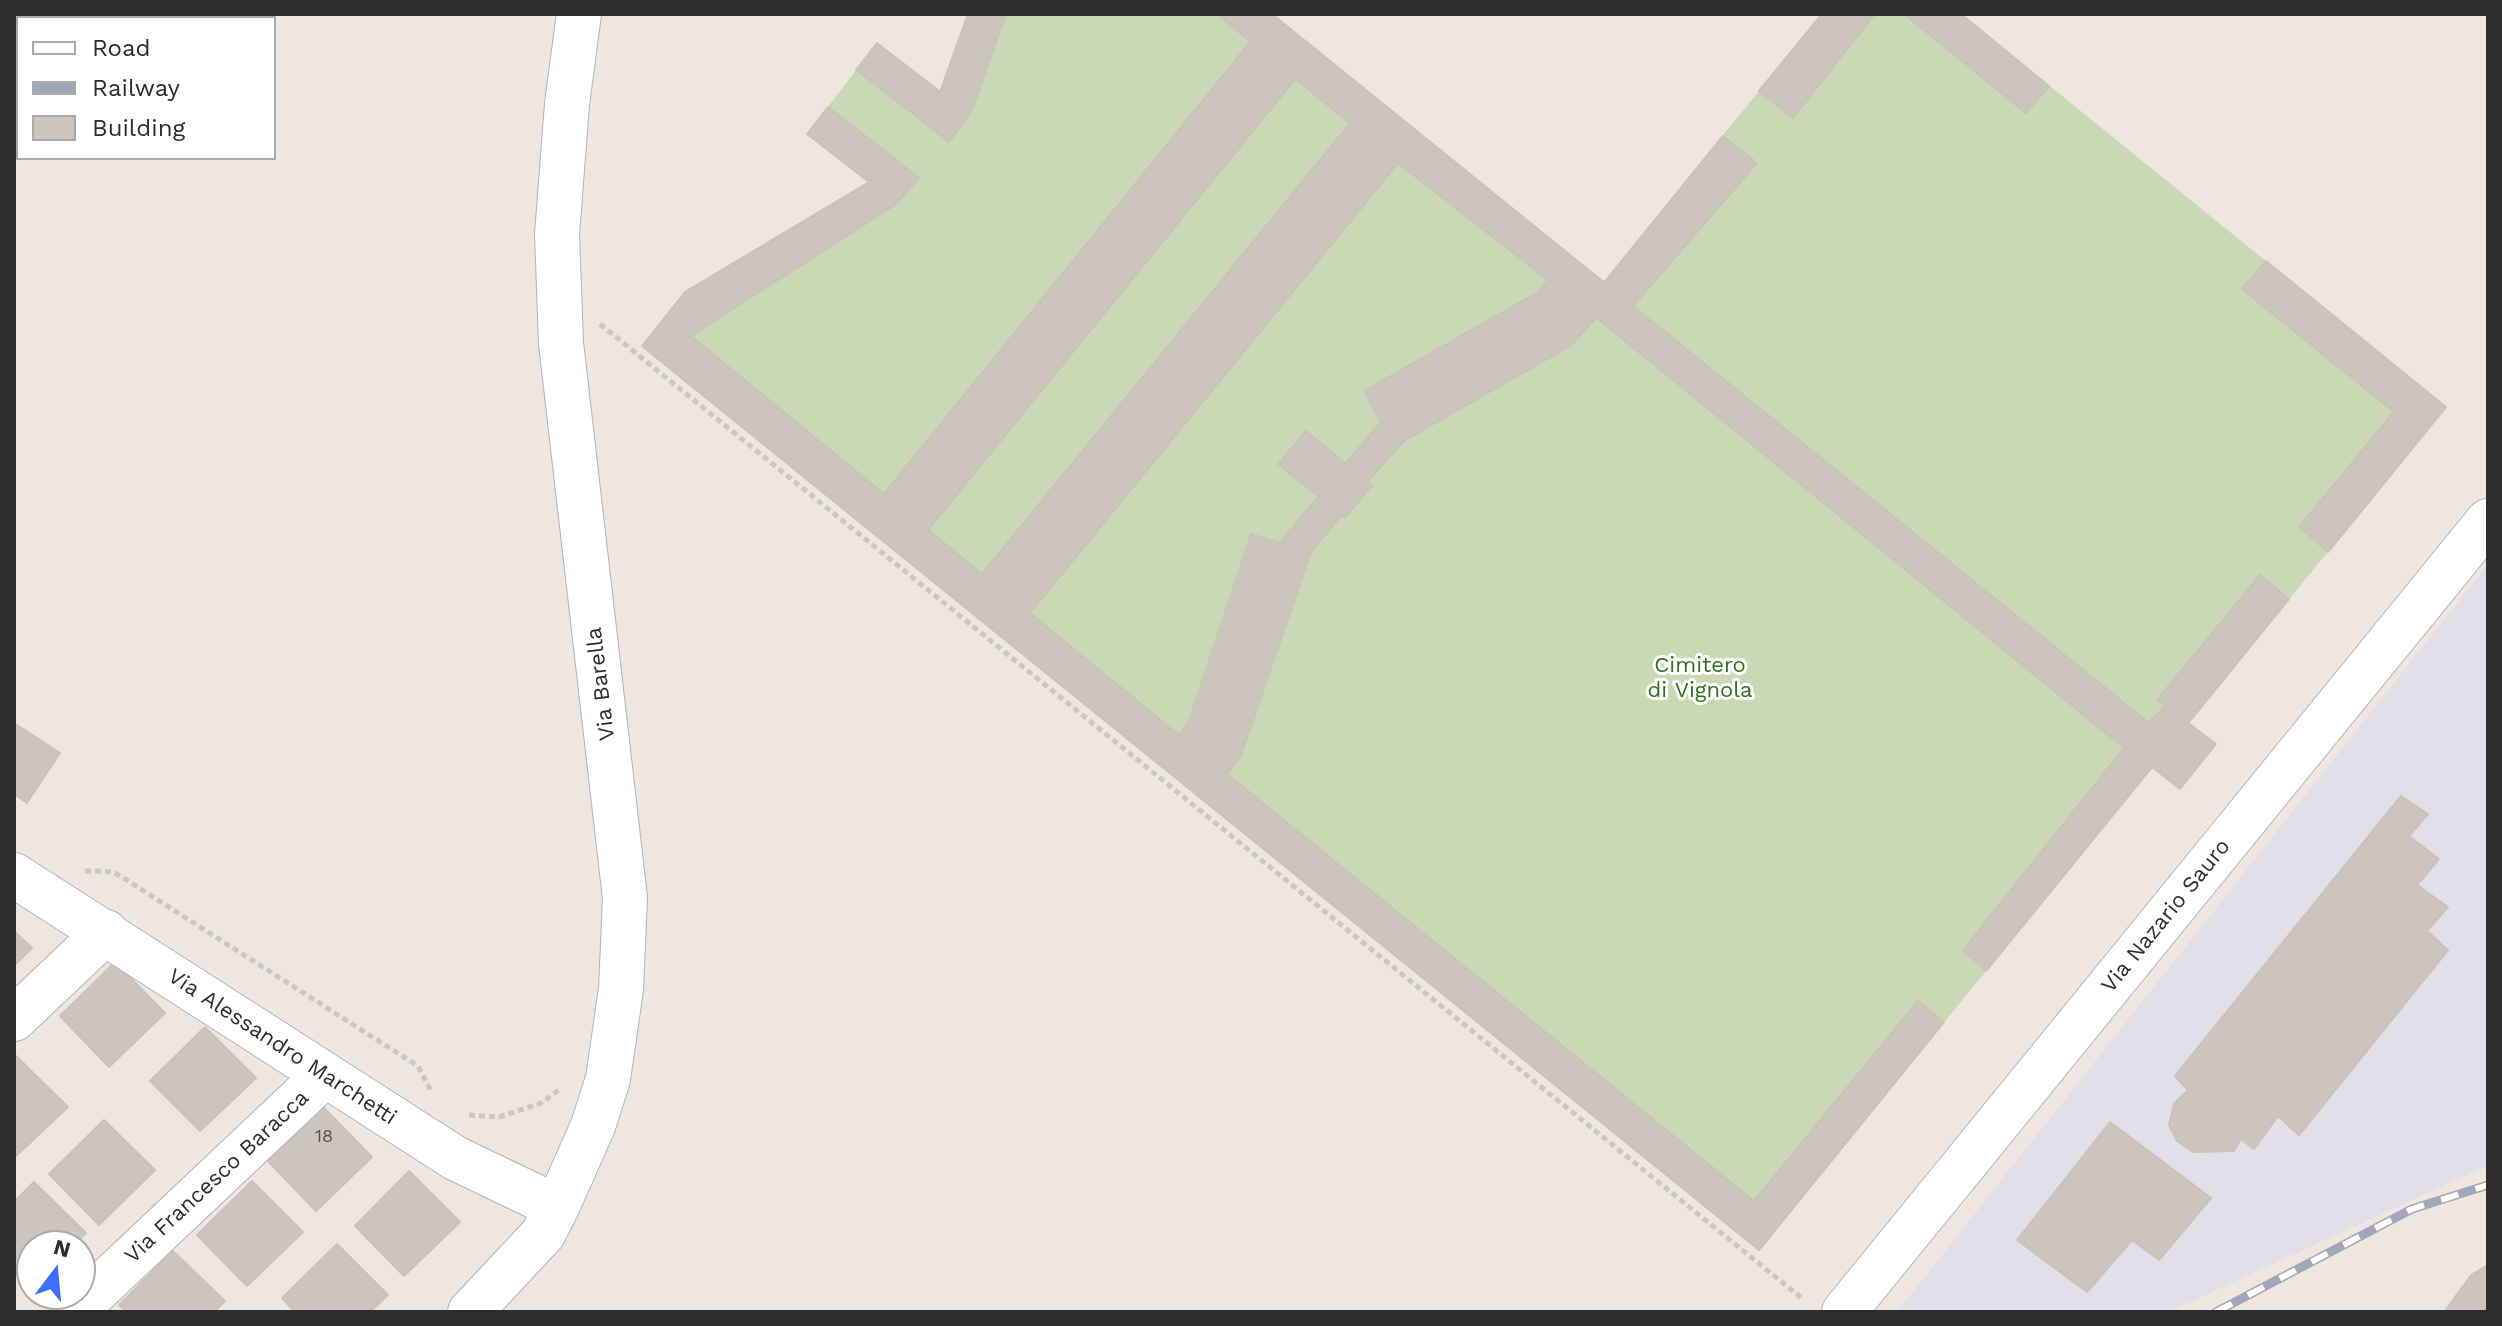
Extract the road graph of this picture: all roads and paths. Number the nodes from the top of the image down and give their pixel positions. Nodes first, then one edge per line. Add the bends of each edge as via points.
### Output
1 (579, 14) edge
2 (590, 315) dead end
3 (2488, 521) edge
4 (82, 871) dead end
5 (14, 875) edge
6 (106, 932) junction
7 (14, 1019) edge
8 (325, 1075) junction
9 (435, 1097) dead end
10 (602, 1101) junction
11 (467, 1114) dead end
12 (557, 1207) junction
13 (1828, 1309) edge
14 (74, 1312) edge
15 (470, 1312) edge

1 - 10 street, Via Barella via 557,235 561,343 625,898 621,989
2 - 13 path
3 - 13 street, Via Nazario Sauro
4 - 9 path via 115,873 418,1066
5 - 6 street, Via Alessandro Marchetti
6 - 7 street
6 - 8 street, Via Alessandro Marchetti
8 - 12 street, Via Alessandro Marchetti via 455,1158
8 - 14 street, Via Francesco Baracca
10 - 11 path via 561,1089 541,1103 499,1117
10 - 12 street, Via Barella
12 - 15 street, Via Barella via 543,1234

